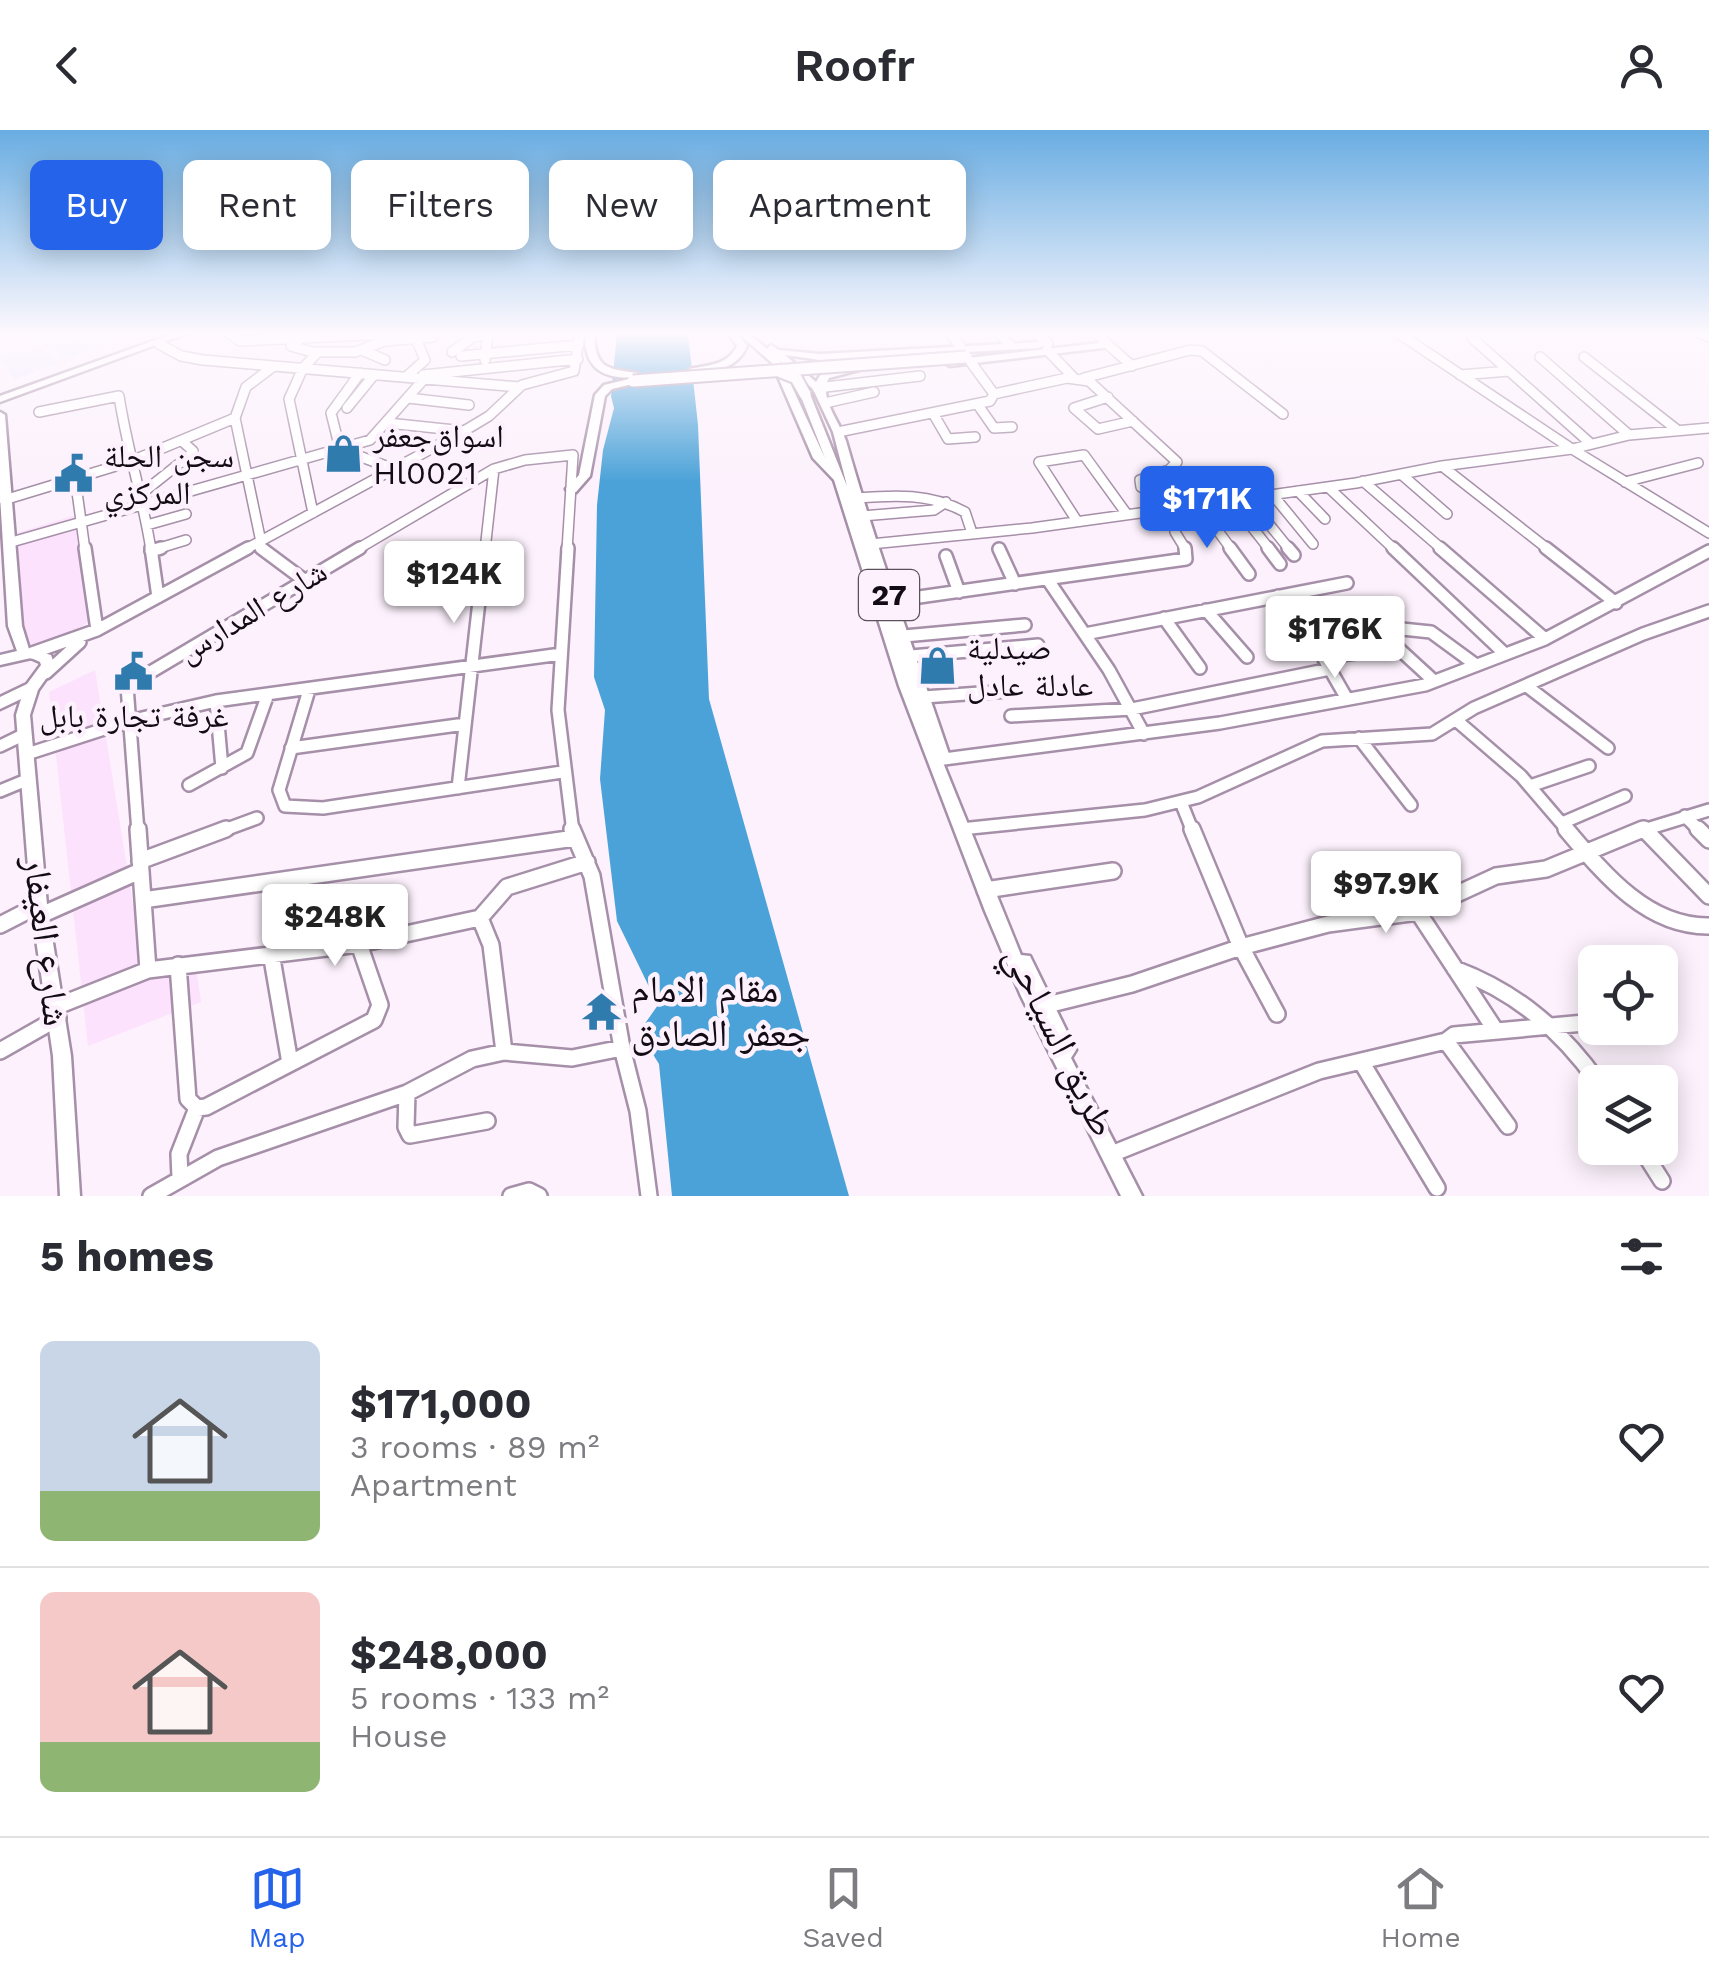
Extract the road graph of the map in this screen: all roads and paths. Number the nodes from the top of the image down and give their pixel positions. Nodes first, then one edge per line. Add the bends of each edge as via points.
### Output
1 (39, 383) edge
2 (253, 383) edge
3 (296, 383) edge
4 (353, 383) edge
5 (368, 383) edge
6 (413, 383) edge
7 (465, 383) edge
8 (532, 383) edge
9 (621, 383) edge
10 (786, 383) edge
11 (803, 383) edge
12 (806, 383) edge
13 (821, 383) edge
14 (879, 383) edge
15 (986, 383) edge
16 (1052, 383) edge
17 (1085, 383) edge
18 (1242, 383) edge
19 (1472, 383) edge
20 (1521, 383) edge
21 (1569, 383) edge
22 (1617, 383) edge
23 (478, 384) joint
24 (518, 387) junction
25 (874, 392) dead end
26 (817, 393) junction
27 (994, 394) junction
28 (0, 396) edge
29 (1108, 396) junction
30 (408, 398) junction
31 (470, 405) dead end
32 (978, 405) junction
33 (347, 408) dead end
34 (39, 412) dead end
35 (1282, 414) dead end
36 (0, 415) edge
37 (934, 415) junction
38 (235, 418) junction
39 (1133, 422) junction
40 (388, 423) junction
41 (1012, 428) dead end
42 (1709, 428) edge
43 (1676, 430) junction
44 (464, 431) junction
45 (838, 432) junction
46 (1629, 436) junction
47 (975, 437) dead end
48 (183, 442) junction
49 (1590, 443) junction
50 (340, 449) junction
51 (1572, 449) junction
52 (302, 460) junction
53 (129, 462) junction
54 (1698, 462) dead end
55 (1442, 466) junction
56 (394, 469) junction
57 (494, 470) junction
58 (1401, 474) junction
59 (246, 476) junction
60 (839, 479) junction
61 (1364, 481) junction
62 (1625, 482) junction
63 (1140, 487) dead end
64 (1328, 487) junction
65 (572, 489) junction
66 (1298, 491) junction
67 (77, 492) dead end
68 (1272, 494) junction
69 (1246, 497) junction
70 (856, 498) junction
71 (142, 499) junction
72 (1230, 499) junction
73 (946, 502) junction
74 (3, 504) edge
75 (1198, 504) junction
76 (313, 513) junction
77 (1126, 513) junction
78 (186, 514) dead end
79 (1447, 514) dead end
80 (862, 516) junction
81 (1326, 519) dead end
82 (82, 521) junction
83 (1077, 521) junction
84 (147, 525) junction
85 (1175, 532) dead end
86 (972, 533) junction
87 (1709, 533) edge
88 (186, 540) dead end
89 (8, 543) junction
90 (258, 543) junction
91 (871, 544) junction
92 (1313, 544) dead end
93 (999, 549) dead end
94 (151, 551) junction
95 (1709, 551) edge
96 (1294, 555) dead end
97 (946, 556) dead end
98 (1280, 564) dead end
99 (1248, 574) dead end
100 (5, 575) edge
101 (304, 580) junction
102 (1048, 580) junction
103 (1015, 584) junction
104 (1347, 584) dead end
105 (959, 592) junction
106 (1278, 596) junction
107 (158, 598) junction
108 (891, 601) junction
109 (1616, 603) junction
110 (1206, 610) junction
111 (1709, 611) edge
112 (1164, 618) junction
113 (1025, 625) dead end
114 (1402, 629) dead end
115 (97, 630) junction
116 (1085, 634) junction
117 (904, 636) junction
118 (1545, 638) junction
119 (1038, 646) dead end
120 (28, 653) junction
121 (561, 654) junction
122 (1506, 654) junction
123 (911, 656) junction
124 (1247, 657) dead end
125 (0, 660) edge
126 (1326, 663) junction
127 (1476, 665) junction
128 (470, 666) junction
129 (1200, 668) dead end
130 (46, 673) junction
131 (1434, 681) junction
132 (1528, 687) junction
133 (32, 688) junction
134 (309, 690) junction
135 (1008, 691) dead end
136 (268, 694) junction
137 (924, 697) junction
138 (1347, 699) junction
139 (216, 701) junction
140 (0, 703) edge
141 (1132, 709) junction
142 (24, 714) junction
143 (1011, 716) dead end
144 (1456, 720) junction
145 (129, 721) junction
146 (465, 724) junction
147 (1144, 734) junction
148 (1360, 738) junction
149 (26, 744) junction
150 (0, 746) edge
151 (291, 748) junction
152 (1608, 748) dead end
153 (944, 760) junction
154 (1589, 766) dead end
155 (222, 768) junction
156 (562, 772) junction
157 (30, 779) junction
158 (189, 785) dead end
159 (1530, 786) junction
160 (458, 788) junction
161 (0, 791) edge
162 (1624, 796) dead end
163 (1181, 802) junction
164 (1411, 804) dead end
165 (952, 805) junction
166 (1709, 810) edge
167 (1685, 816) junction
168 (257, 818) dead end
169 (1562, 823) junction
170 (961, 829) junction
171 (1644, 829) junction
172 (575, 838) junction
173 (1709, 840) edge
174 (1589, 853) junction
175 (587, 862) junction
176 (140, 866) junction
177 (1113, 871) dead end
178 (986, 894) junction
179 (1709, 896) edge
180 (143, 900) junction
181 (40, 910) junction
182 (1418, 912) junction
183 (480, 918) junction
184 (0, 924) edge
185 (1709, 926) edge
186 (360, 944) junction
187 (1241, 947) junction
188 (271, 953) junction
189 (178, 965) junction
190 (148, 970) junction
191 (1454, 970) junction
192 (1046, 1005) junction
193 (56, 1012) junction
194 (1277, 1014) dead end
195 (1578, 1023) edge
196 (1552, 1025) junction
197 (1496, 1031) junction
198 (1446, 1042) junction
199 (622, 1048) junction
200 (0, 1050) edge
201 (504, 1052) junction
202 (290, 1063) junction
203 (1362, 1063) junction
204 (1584, 1065) edge
205 (408, 1093) junction
206 (197, 1108) junction
207 (487, 1121) dead end
208 (1508, 1126) dead end
209 (1114, 1153) junction
210 (1652, 1165) edge
211 (180, 1178) junction
212 (1662, 1181) dead end
213 (1437, 1188) dead end
214 (1130, 1192) edge
215 (70, 1196) edge
216 (151, 1196) edge
217 (511, 1196) edge
218 (539, 1196) edge
219 (649, 1196) edge

1 - 28 main road
2 - 38 street
3 - 52 street via 289,399
4 - 50 street via 331,412
5 - 33 street
6 - 30 street
7 - 23 street
8 - 24 street
9 - 65 main road via 604,389 584,476
10 - 60 main road, طريق السياحي / 27 via 819,458
11 - 26 main road, bridge
12 - 26 main road
13 - 26 main road
14 - 26 street
15 - 27 street
16 - 27 street
17 - 29 street
18 - 35 street
19 - 51 street
20 - 49 street
21 - 46 street
22 - 43 street
23 - 24 street
24 - 44 street
25 - 26 street
26 - 45 main road, طريق السياحي / 27
26 - 60 main road
27 - 32 street
29 - 39 street
29 - 39 street via 1074,408 1098,429
30 - 31 street
30 - 40 street
32 - 37 street
32 - 41 street via 994,428
34 - 53 street via 119,396
36 - 74 main road
37 - 45 street
37 - 47 street via 948,439
38 - 48 street
38 - 59 street
39 - 63 street via 1177,462 1140,480
40 - 44 street
40 - 50 street via 374,438
42 - 43 street
43 - 46 street
44 - 56 street
45 - 70 main road, طريق السياحي / 27
46 - 49 street
48 - 53 street
48 - 71 street via 193,450 190,456
49 - 51 street
50 - 52 street
50 - 56 street
51 - 55 street
51 - 62 street
52 - 59 street
52 - 76 street
53 - 71 street
53 - 74 street
54 - 62 street
55 - 58 street
55 - 109 street
56 - 76 street
57 - 65 street, شارع المدارس via 572,455
57 - 101 street, شارع المدارس
57 - 128 street
58 - 61 street
58 - 79 street
59 - 71 street
59 - 90 street
60 - 165 main road, طريق السياحي / 27
61 - 64 street
61 - 118 street
62 - 87 street
64 - 66 street
64 - 122 street
65 - 121 street
66 - 68 street
66 - 81 street
67 - 82 street
68 - 69 street
68 - 92 street
69 - 72 street
69 - 96 street
70 - 73 street via 908,494
70 - 80 main road, طريق السياحي / 27
71 - 82 street
71 - 84 street
72 - 75 street
72 - 98 street
73 - 80 street via 934,510
73 - 86 street via 965,512
74 - 89 main road
75 - 77 street
75 - 99 street
76 - 90 street
77 - 83 street
77 - 83 street via 1084,455 1038,462
78 - 84 street
80 - 91 main road, طريق السياحي / 27
82 - 89 street
82 - 115 street
83 - 86 street
84 - 94 street
85 - 102 street via 1186,560
86 - 91 street
88 - 94 street
89 - 100 main road
90 - 101 street
90 - 107 street
91 - 108 main road, طريق السياحي / 27
93 - 103 street
94 - 107 street
95 - 109 street
97 - 105 street
100 - 120 main road
101 - 145 street, شارع المدارس via 127,686
102 - 103 street
102 - 116 street
103 - 105 street
104 - 106 street
105 - 108 street
106 - 110 street
106 - 126 street
107 - 115 street
108 - 117 main road, طريق السياحي / 27
109 - 118 street
110 - 112 street
110 - 124 street
111 - 132 street
112 - 116 street
112 - 129 street
113 - 117 street
114 - 127 street via 1431,632
115 - 120 street
115 - 130 street
116 - 141 street
117 - 123 main road, طريق السياحي / 27
118 - 122 street
119 - 123 street
120 - 125 main road
120 - 130 main road via 46,659
121 - 128 street
121 - 156 street
122 - 127 street
123 - 137 main road, طريق السياحي / 27
126 - 131 street via 1398,648
126 - 138 street
126 - 141 street
127 - 131 street
128 - 134 street
128 - 146 street
130 - 133 main road
131 - 138 street
132 - 144 street
132 - 152 street
133 - 140 main road
133 - 142 main road, شارع العيفار
134 - 136 street
134 - 151 street
135 - 137 street
136 - 139 street
136 - 155 street via 250,749
137 - 153 main road, طريق السياحي / 27
138 - 147 street
139 - 145 street
139 - 155 street
140 - 142 main road
141 - 143 street
141 - 147 street
142 - 149 main road, شارع العيفار
144 - 148 street via 1420,736
144 - 159 street
145 - 149 street
145 - 176 street
146 - 151 street
146 - 160 street
147 - 153 street
148 - 163 street via 1322,742
148 - 164 street
149 - 150 street
149 - 157 main road, شارع العيفار
151 - 160 street via 280,790 285,806
153 - 165 main road, طريق السياحي / 27
154 - 159 street
155 - 158 street
156 - 160 street
156 - 172 street
157 - 161 street
157 - 181 main road, شارع العيفار
159 - 169 street
162 - 169 street
163 - 170 street
163 - 187 street
165 - 170 main road, طريق السياحي / 27
166 - 167 street
167 - 171 street
167 - 173 street
168 - 176 street
169 - 174 street
170 - 178 main road, طريق السياحي / 27
171 - 174 street
171 - 179 street
172 - 175 street
172 - 180 street
174 - 182 street via 1546,870 1496,876
174 - 185 street via 1618,886 1669,923 1694,930
175 - 183 street via 507,887
175 - 199 street
176 - 180 street
176 - 181 street
177 - 178 street
178 - 192 main road, طريق السياحي / 27
178 - 214 main road, طريق السياحي / 27
180 - 190 street
181 - 184 street
181 - 193 main road, شارع العيفار
182 - 187 street via 1328,924
182 - 191 street
183 - 186 street
183 - 201 street via 491,945
186 - 188 street
186 - 202 street via 379,1015
187 - 192 street
187 - 194 street
188 - 189 street
188 - 202 street
189 - 190 street
189 - 206 street via 188,1099
190 - 193 street
191 - 196 street via 1506,990
191 - 197 street
192 - 209 main road, طريق السياحي / 27
193 - 200 street
193 - 215 main road, شارع العيفار
195 - 196 street
196 - 197 street
196 - 204 street
197 - 198 street via 1454,1035
198 - 203 street
198 - 208 street
199 - 201 street via 555,1059
199 - 219 street
201 - 205 street via 472,1059
202 - 206 street
203 - 209 street via 1319,1071
203 - 213 street
205 - 207 street via 410,1135
205 - 211 street via 246,1146
206 - 211 street via 180,1154
209 - 214 main road, طريق السياحي / 27
210 - 212 street
211 - 216 street
217 - 218 street

